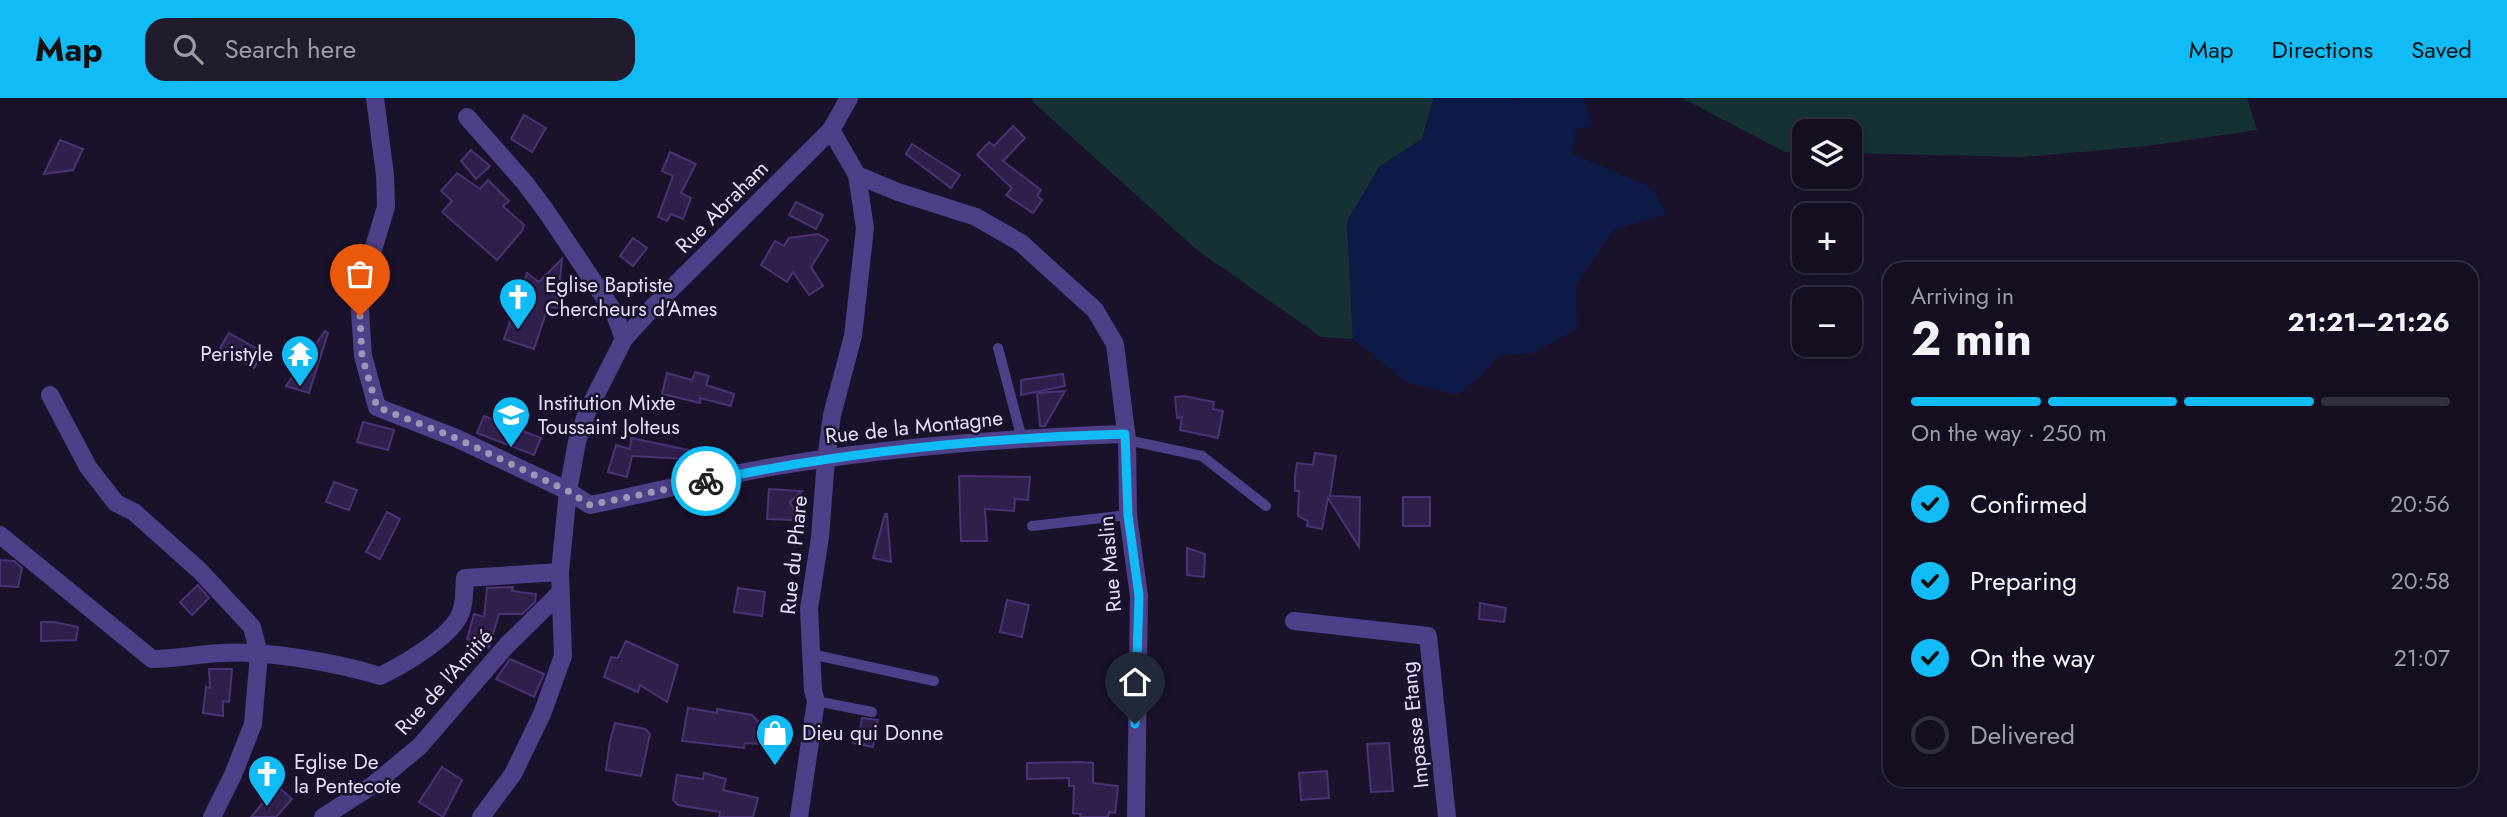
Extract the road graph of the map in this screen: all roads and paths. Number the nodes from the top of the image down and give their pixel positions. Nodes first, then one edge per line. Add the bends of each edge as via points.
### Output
1 (375, 98) edge
2 (849, 98) edge
3 (467, 117) dead end
4 (831, 130) junction
5 (857, 175) junction
6 (624, 339) junction
7 (998, 348) dead end
8 (50, 395) dead end
9 (1126, 437) junction
10 (1022, 439) junction
11 (826, 460) junction
12 (568, 491) junction
13 (1266, 506) dead end
14 (1128, 515) junction
15 (1032, 526) dead end
16 (0, 535) edge
17 (560, 572) junction
18 (559, 594) junction
19 (1294, 621) dead end
20 (259, 654) junction
21 (811, 654) junction
22 (934, 681) dead end
23 (816, 701) junction
24 (872, 712) dead end
25 (212, 817) edge
26 (323, 817) edge
27 (481, 817) edge
28 (799, 817) edge
29 (1136, 817) edge
30 (1447, 817) edge

1 - 12 street, Rue de la Montagne via 386,207 359,296 362,356 377,407
2 - 4 street, Rue Abraham
3 - 6 street via 546,211 614,312
4 - 5 street
4 - 6 street, Rue Abraham
5 - 9 street, Rue Maslin via 976,217 1021,243 1095,310 1115,344
5 - 11 street, Rue du Phare via 865,228 853,336 832,415
6 - 12 street, Rue Abraham via 587,412
7 - 10 lane
8 - 20 street via 88,467 116,503 134,512 219,590 252,627
9 - 10 street, Rue de la Montagne
9 - 13 lane via 1202,456
9 - 14 street, Rue Maslin
10 - 11 street, Rue de la Montagne
11 - 12 street, Rue de la Montagne via 590,505
11 - 21 street, Rue du Phare via 809,609
12 - 17 street, Rue Abraham
14 - 15 lane
14 - 29 street, Rue Maslin via 1139,596
16 - 20 street via 152,659
17 - 18 street, Rue Abraham
17 - 20 street via 465,578 461,613 443,635 407,663 380,676 356,668
18 - 26 street, Rue de l'Amitié via 507,645 420,746 373,785
18 - 27 street, Rue Abraham via 563,656 513,775
19 - 30 street, Impasse Etang via 1428,636
20 - 25 street via 253,724
21 - 22 lane
21 - 23 street, Rue du Phare
23 - 24 lane
23 - 28 street, Rue du Phare

